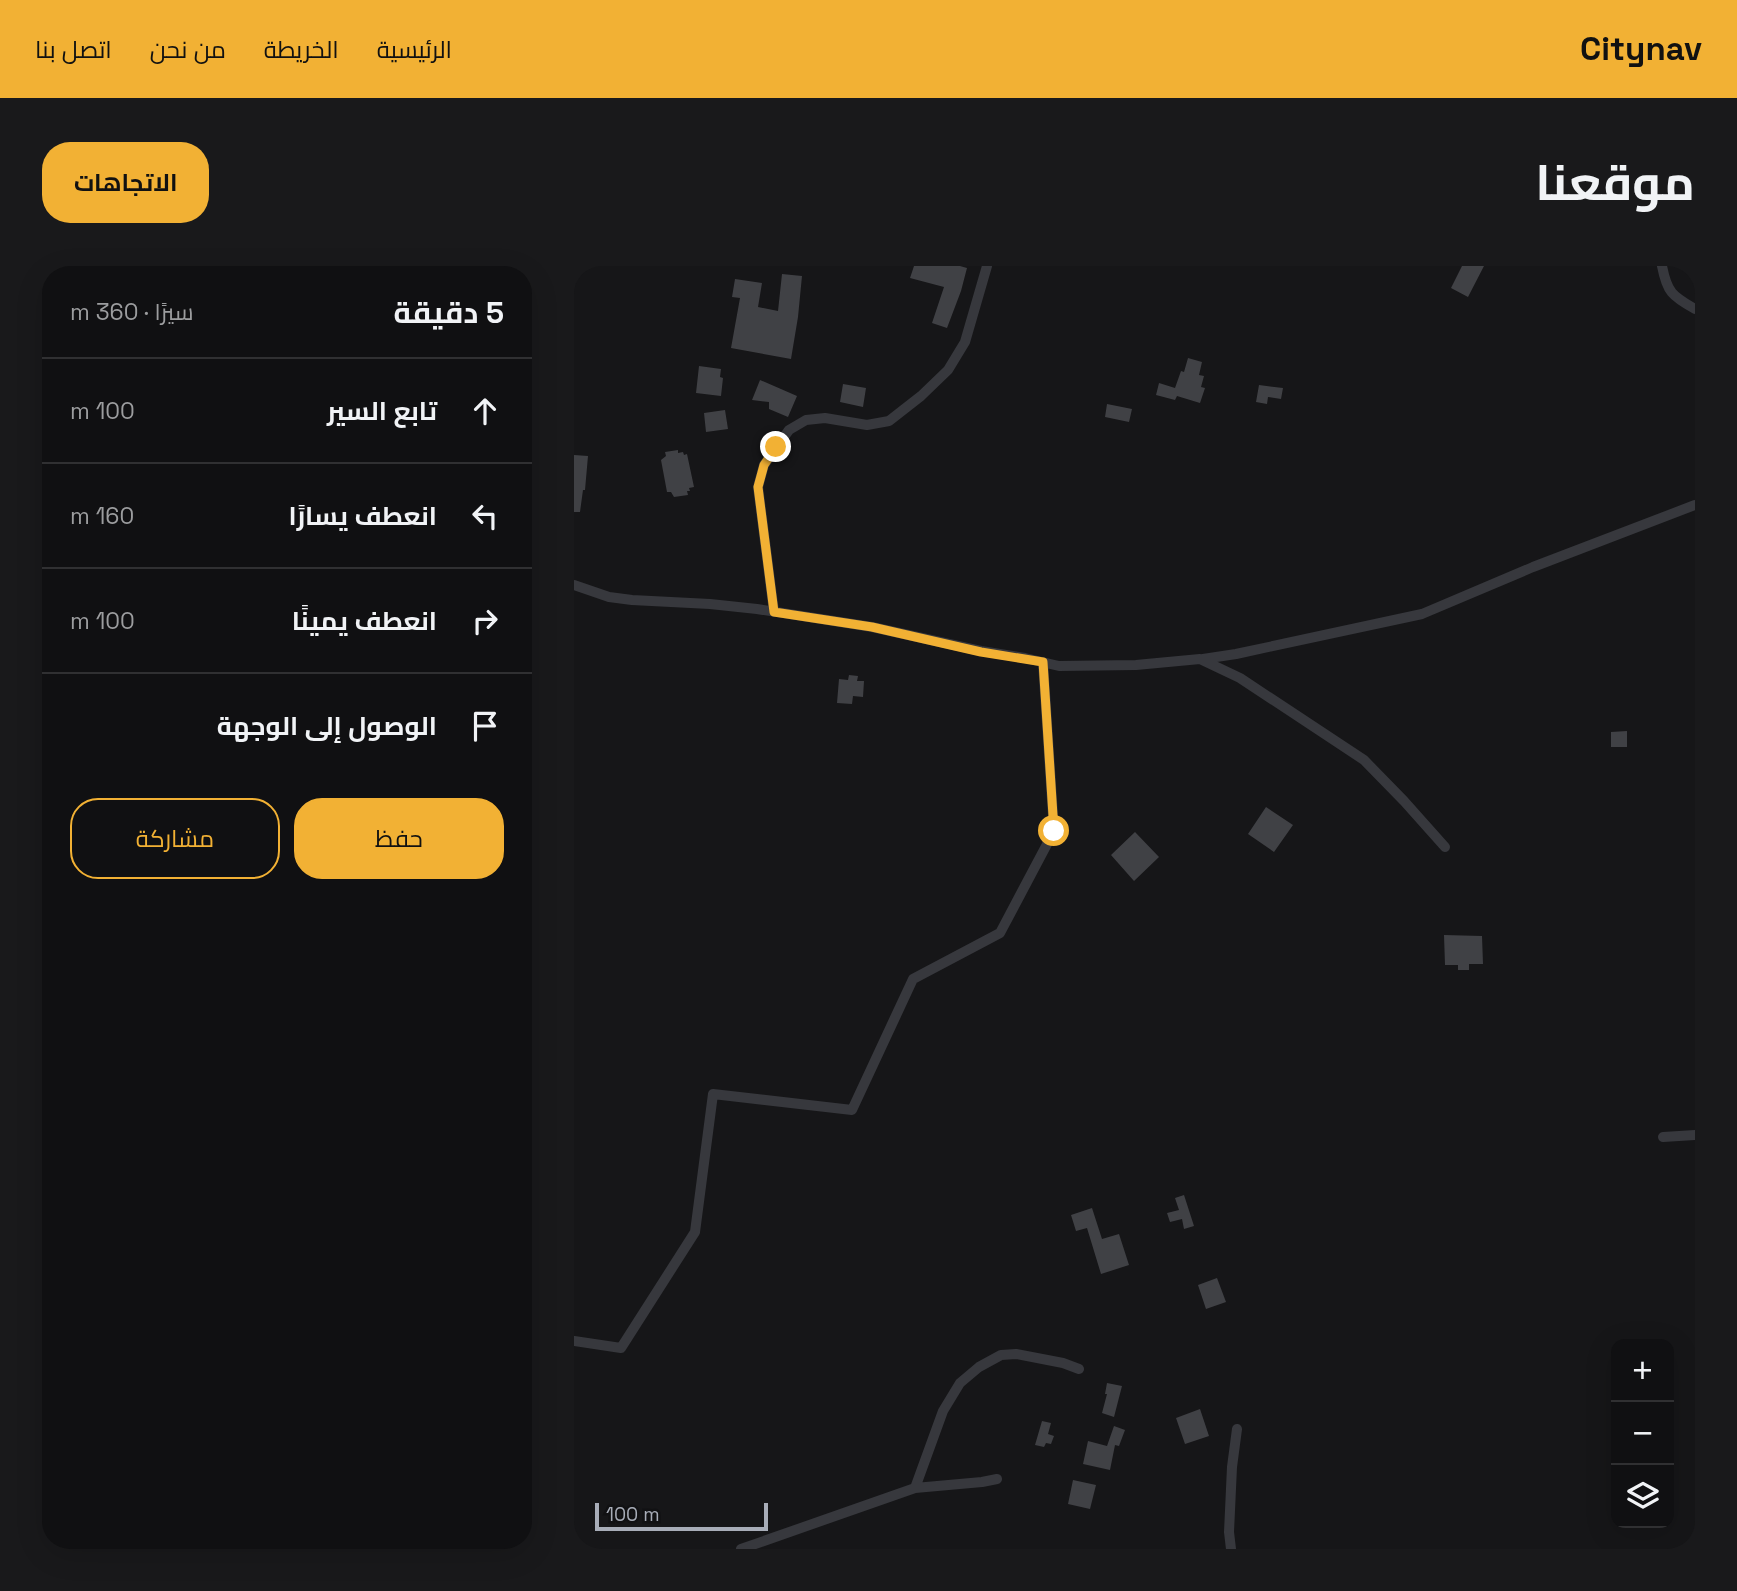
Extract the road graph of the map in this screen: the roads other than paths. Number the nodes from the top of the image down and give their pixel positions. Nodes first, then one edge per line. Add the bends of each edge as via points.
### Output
1 (987, 266) edge
2 (1662, 266) edge
3 (1695, 309) edge
4 (1695, 505) edge
5 (574, 584) edge
6 (774, 612) junction
7 (1200, 659) junction
8 (1043, 662) junction
9 (1446, 847) dead end
10 (1695, 1135) edge
11 (1663, 1137) dead end
12 (574, 1342) edge
13 (1079, 1368) dead end
14 (1237, 1429) dead end
15 (997, 1479) dead end
16 (915, 1488) junction
17 (741, 1549) edge
18 (1231, 1549) edge

1 - 6 street via 965,341 948,370 921,396 889,421 867,425 825,418 806,420 789,430 764,465 758,487
2 - 3 street via 1674,296
4 - 7 street via 1422,614
5 - 6 street via 621,599
6 - 8 street
7 - 8 street via 1136,665
7 - 9 street via 1240,678 1364,760
8 - 12 street via 1054,831 1000,933 913,979 852,1110 713,1094 695,1231 621,1348
10 - 11 street
13 - 16 street via 1016,1354 1001,1355 979,1367 960,1382 943,1411
14 - 18 street
15 - 16 street
16 - 17 street

